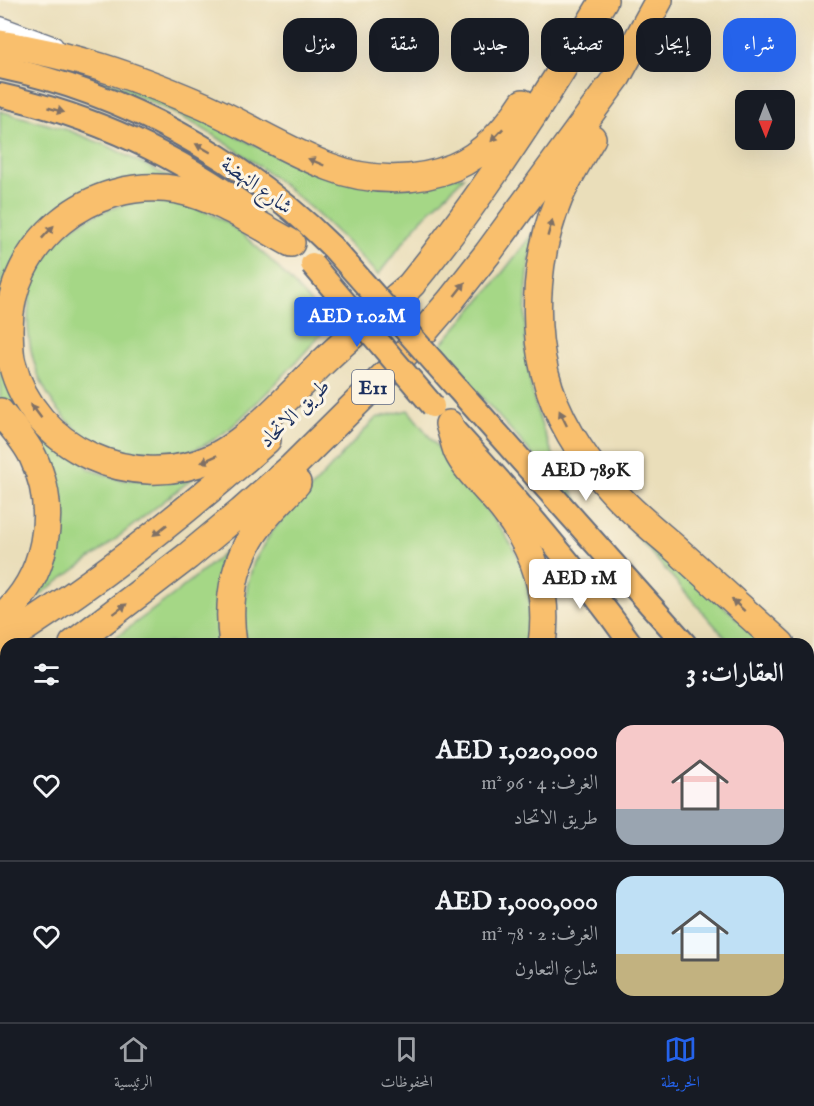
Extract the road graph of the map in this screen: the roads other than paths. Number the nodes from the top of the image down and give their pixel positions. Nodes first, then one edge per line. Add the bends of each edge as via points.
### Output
1 (588, 0) edge
2 (604, 0) edge
3 (659, 0) edge
4 (0, 26) edge
5 (0, 44) edge
6 (74, 58) junction
7 (0, 67) edge
8 (617, 77) junction
9 (0, 95) edge
10 (291, 243) junction
11 (412, 284) junction
12 (0, 412) edge
13 (441, 415) junction
14 (341, 420) junction
15 (0, 618) edge
16 (9, 638) edge
17 (81, 638) edge
18 (232, 638) edge
19 (542, 638) edge
20 (627, 638) edge
21 (680, 638) edge
22 (774, 638) edge

1 -> 6 highway via 521,106 491,142 455,167 398,179 332,168 202,105
2 - 11 highway, طريق الاتحاد / E11 via 541,105
3 - 8 highway, طريق الاتحاد / E11
4 - 6 street via 37,38
5 - 6 highway
21 -> 7 main road, شارع النهضة, bridge via 310,225 234,166 156,121 68,85
14 -> 8 highway, طريق الاتحاد / E11 via 451,300
22 -> 8 highway via 609,487 571,434 545,373 538,301 548,232 559,199 600,123
9 -> 10 main road, شارع النهضة via 75,116 165,154 226,191
11 -> 10 highway via 346,339 246,436 195,465 137,471 99,461 65,442 27,398 11,362 9,323 16,285 45,234 73,211 124,190 170,189 214,202
10 - 13 main road, شارع النهضة, bridge
11 -> 16 highway, طريق الاتحاد / E11 via 352,356 232,471 107,571
12 - 15 highway via 33,455 44,488 47,522 35,571
13 - 19 highway via 460,456 506,512 533,561 544,599
13 - 20 main road, شارع النهضة via 540,526
17 -> 14 highway, طريق الاتحاد / E11 via 241,512
14 - 18 highway via 244,550 232,586

